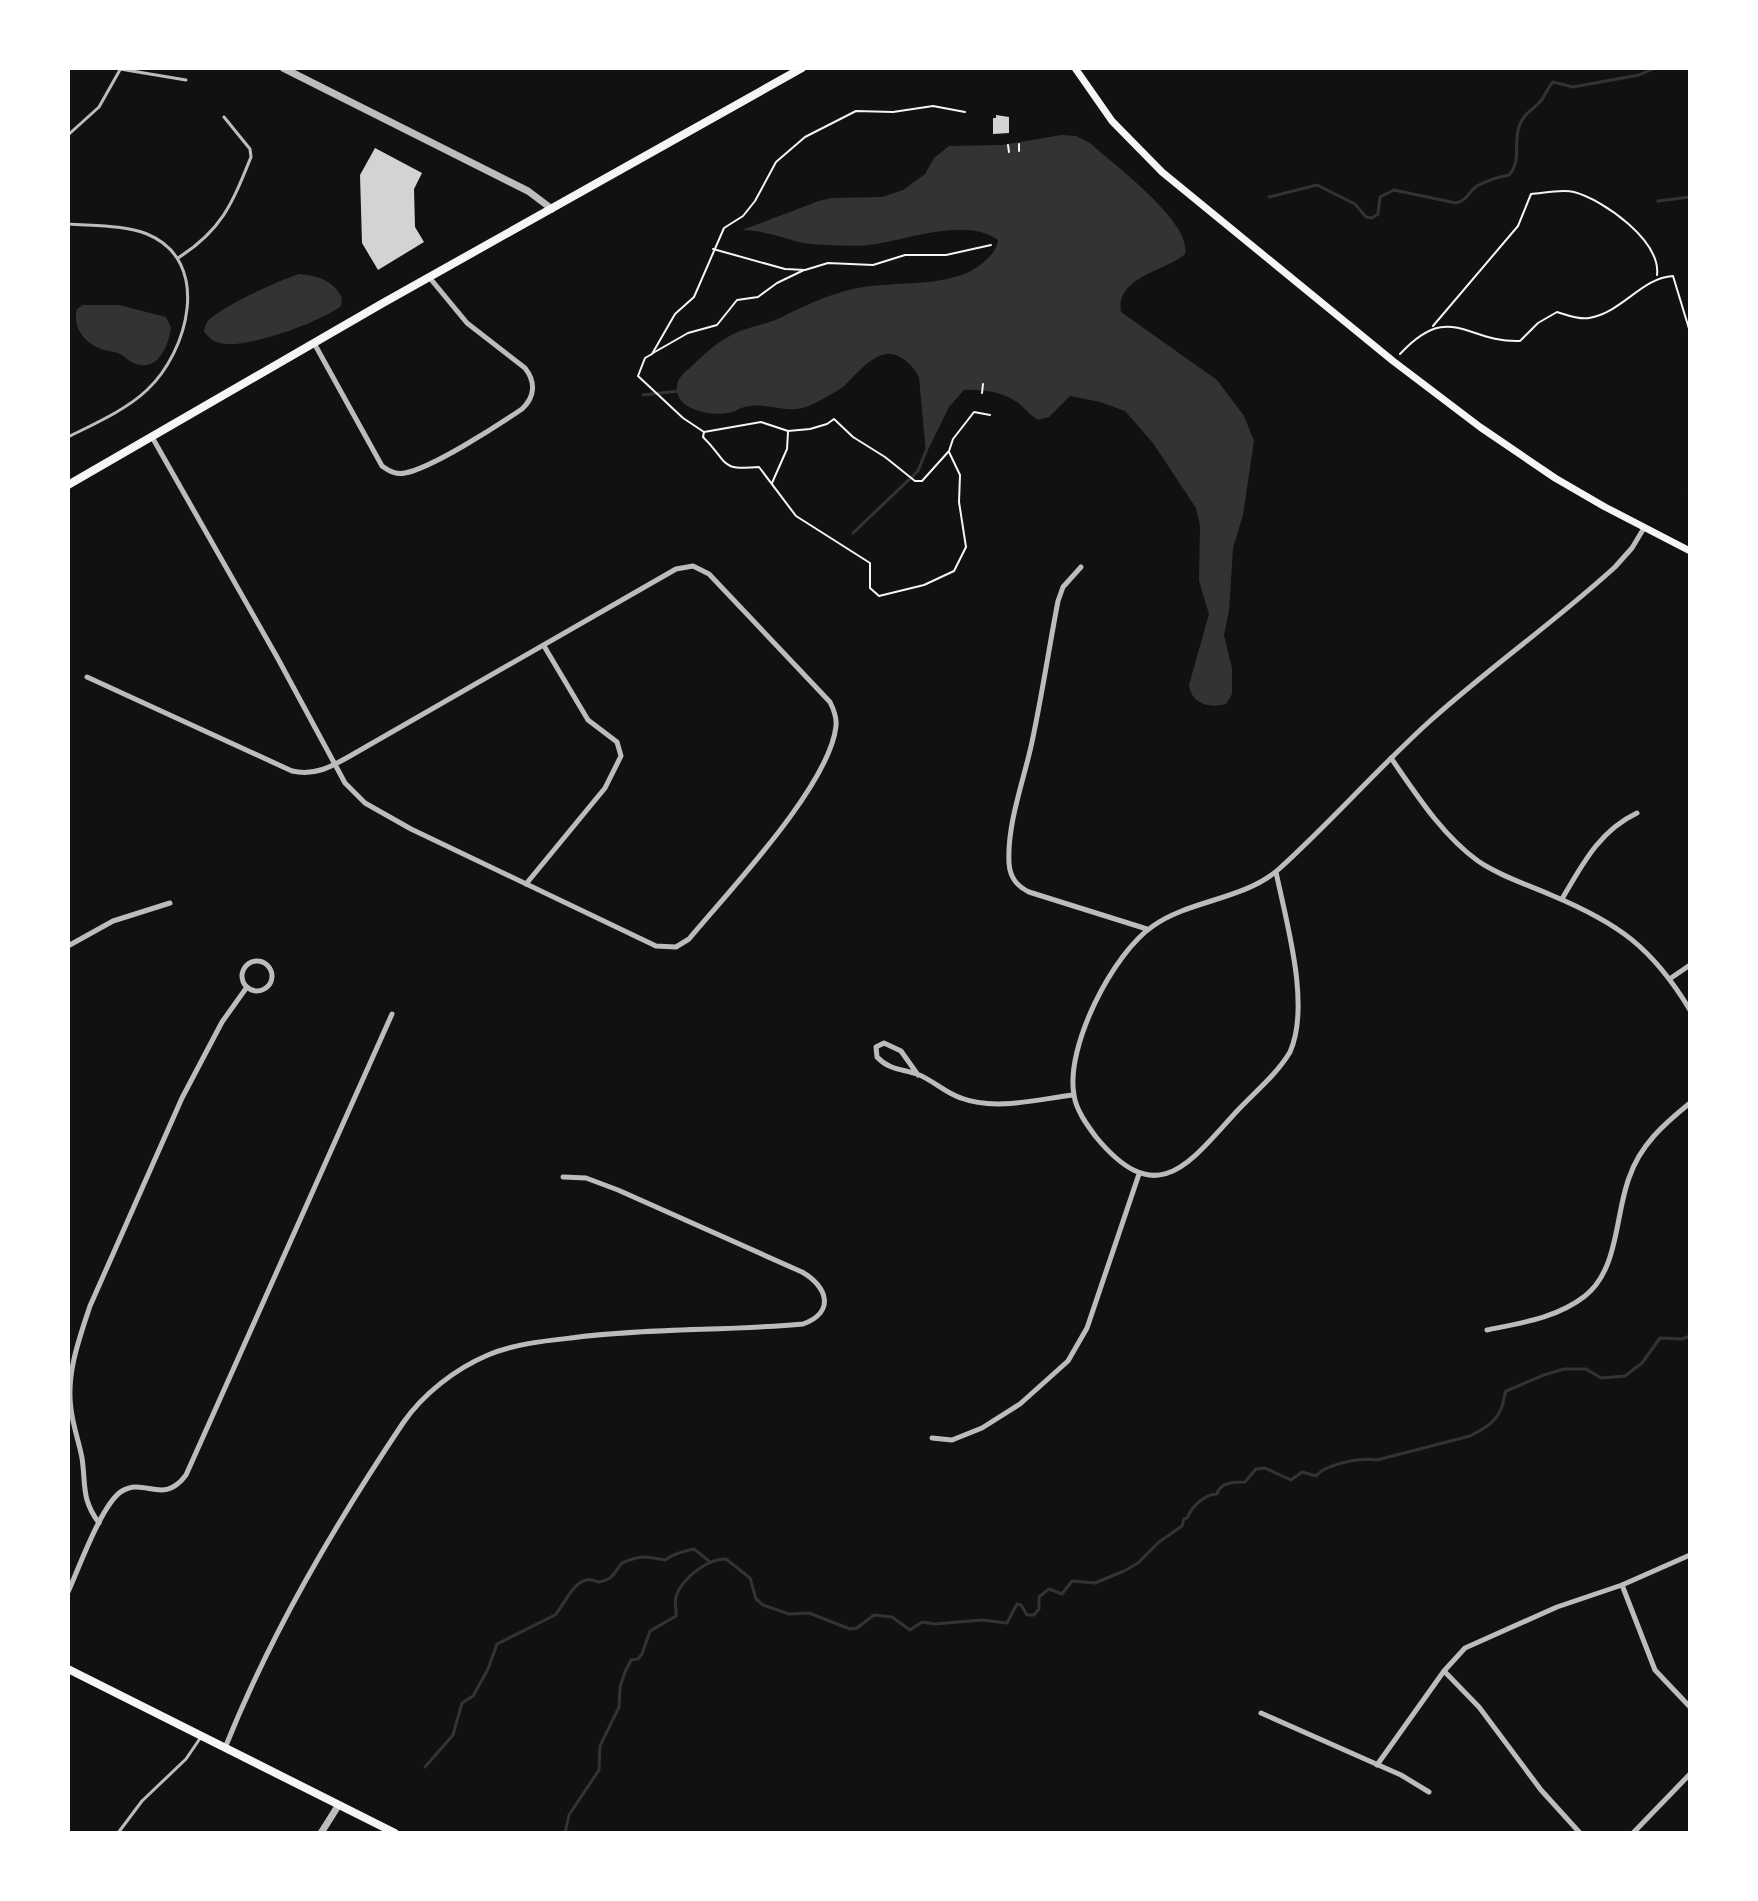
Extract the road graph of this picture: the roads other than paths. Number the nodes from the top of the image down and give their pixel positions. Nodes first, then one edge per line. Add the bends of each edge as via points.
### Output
1 (120, 68) edge
2 (283, 68) edge
3 (802, 68) edge
4 (1075, 68) edge
5 (186, 80) dead end
6 (224, 117) dead end
7 (68, 135) edge
8 (552, 209) junction
9 (68, 224) edge
10 (178, 258) junction
11 (429, 277) junction
12 (314, 343) junction
13 (68, 437) edge
14 (152, 437) junction
15 (68, 485) edge
16 (1644, 528) junction
17 (1690, 551) edge
18 (1081, 567) dead end
19 (544, 646) junction
20 (87, 677) dead end
21 (1391, 758) junction
22 (336, 764) junction
23 (1637, 813) dead end
24 (1276, 872) junction
25 (526, 884) junction
26 (1562, 899) junction
27 (170, 903) dead end
28 (1148, 929) junction
29 (68, 946) edge
30 (1690, 965) edge
31 (1671, 978) junction
32 (247, 987) junction
33 (1690, 1010) edge
34 (392, 1014) dead end
35 (918, 1075) junction
36 (1073, 1095) junction
37 (1690, 1103) edge
38 (1139, 1174) junction
39 (563, 1177) dead end
40 (1487, 1330) dead end
41 (932, 1438) dead end
42 (99, 1523) junction
43 (1690, 1555) edge
44 (1622, 1585) junction
45 (68, 1592) edge
46 (68, 1669) edge
47 (1444, 1671) junction
48 (1690, 1707) edge
49 (1261, 1713) dead end
50 (201, 1737) junction
51 (225, 1749) junction
52 (1377, 1765) junction
53 (1690, 1774) edge
54 (1429, 1792) dead end
55 (338, 1806) junction
56 (118, 1833) edge
57 (321, 1833) edge
58 (395, 1833) edge
59 (1580, 1833) edge
60 (1633, 1833) edge

1 - 5 lane
1 - 7 lane via 99,107
2 - 8 street via 528,191
3 - 8 main road
4 - 16 main road via 1112,121 1162,172 1393,361 1505,446
6 - 10 lane via 251,157 221,222
8 - 11 main road
9 - 10 lane via 141,232
10 - 13 lane via 187,310 172,361 143,394
11 - 12 main road
11 - 12 street via 467,323 531,376 531,398 522,409 438,458 403,473 390,471 382,466
12 - 14 main road
14 - 15 main road
14 - 22 street
16 - 17 main road
16 - 21 street via 1630,551 1597,583
18 - 28 street via 1058,601 1014,821 1011,873 1029,892
19 - 22 street
19 - 25 street via 588,720 617,742 621,756 605,788
19 - 25 street via 676,569 698,567 825,696 836,727 823,762 785,823 681,945 656,946
20 - 22 street via 292,771 307,774
21 - 24 street
21 - 26 street via 1470,855
22 - 25 street via 349,788 370,807
23 - 26 street via 1596,844
24 - 28 street
24 - 38 street via 1298,1000 1290,1052 1191,1161 1167,1174
26 - 31 street via 1634,940
27 - 29 street via 113,921
28 - 36 street via 1095,1000 1076,1059
30 - 31 street
31 - 33 street
32 - 32 street via 268,987 269,967 259,961 248,964 242,977
32 - 42 street via 182,1098 79,1341 70,1401 85,1498
34 - 42 street via 186,1475 165,1491 121,1491
35 - 35 street via 897,1048 884,1043 876,1047 877,1057 887,1066
35 - 36 street via 951,1094 979,1102
36 - 38 street via 1097,1138
37 - 40 street via 1655,1133 1637,1158 1611,1251 1594,1287 1552,1314
38 - 41 street via 1087,1328 1068,1361 1020,1404 982,1428 952,1440
39 - 51 street via 618,1190 802,1272 822,1289 821,1311 803,1324 604,1334 527,1344 488,1355 450,1377 407,1417 336,1528 255,1676
42 - 45 street
43 - 44 street
44 - 47 street via 1476,1641
44 - 48 street via 1651,1662
46 - 50 main road
47 - 52 street
47 - 59 street
49 - 52 street
50 - 51 main road
50 - 56 lane
51 - 55 main road
52 - 54 street
53 - 60 street
55 - 57 street
55 - 58 main road

